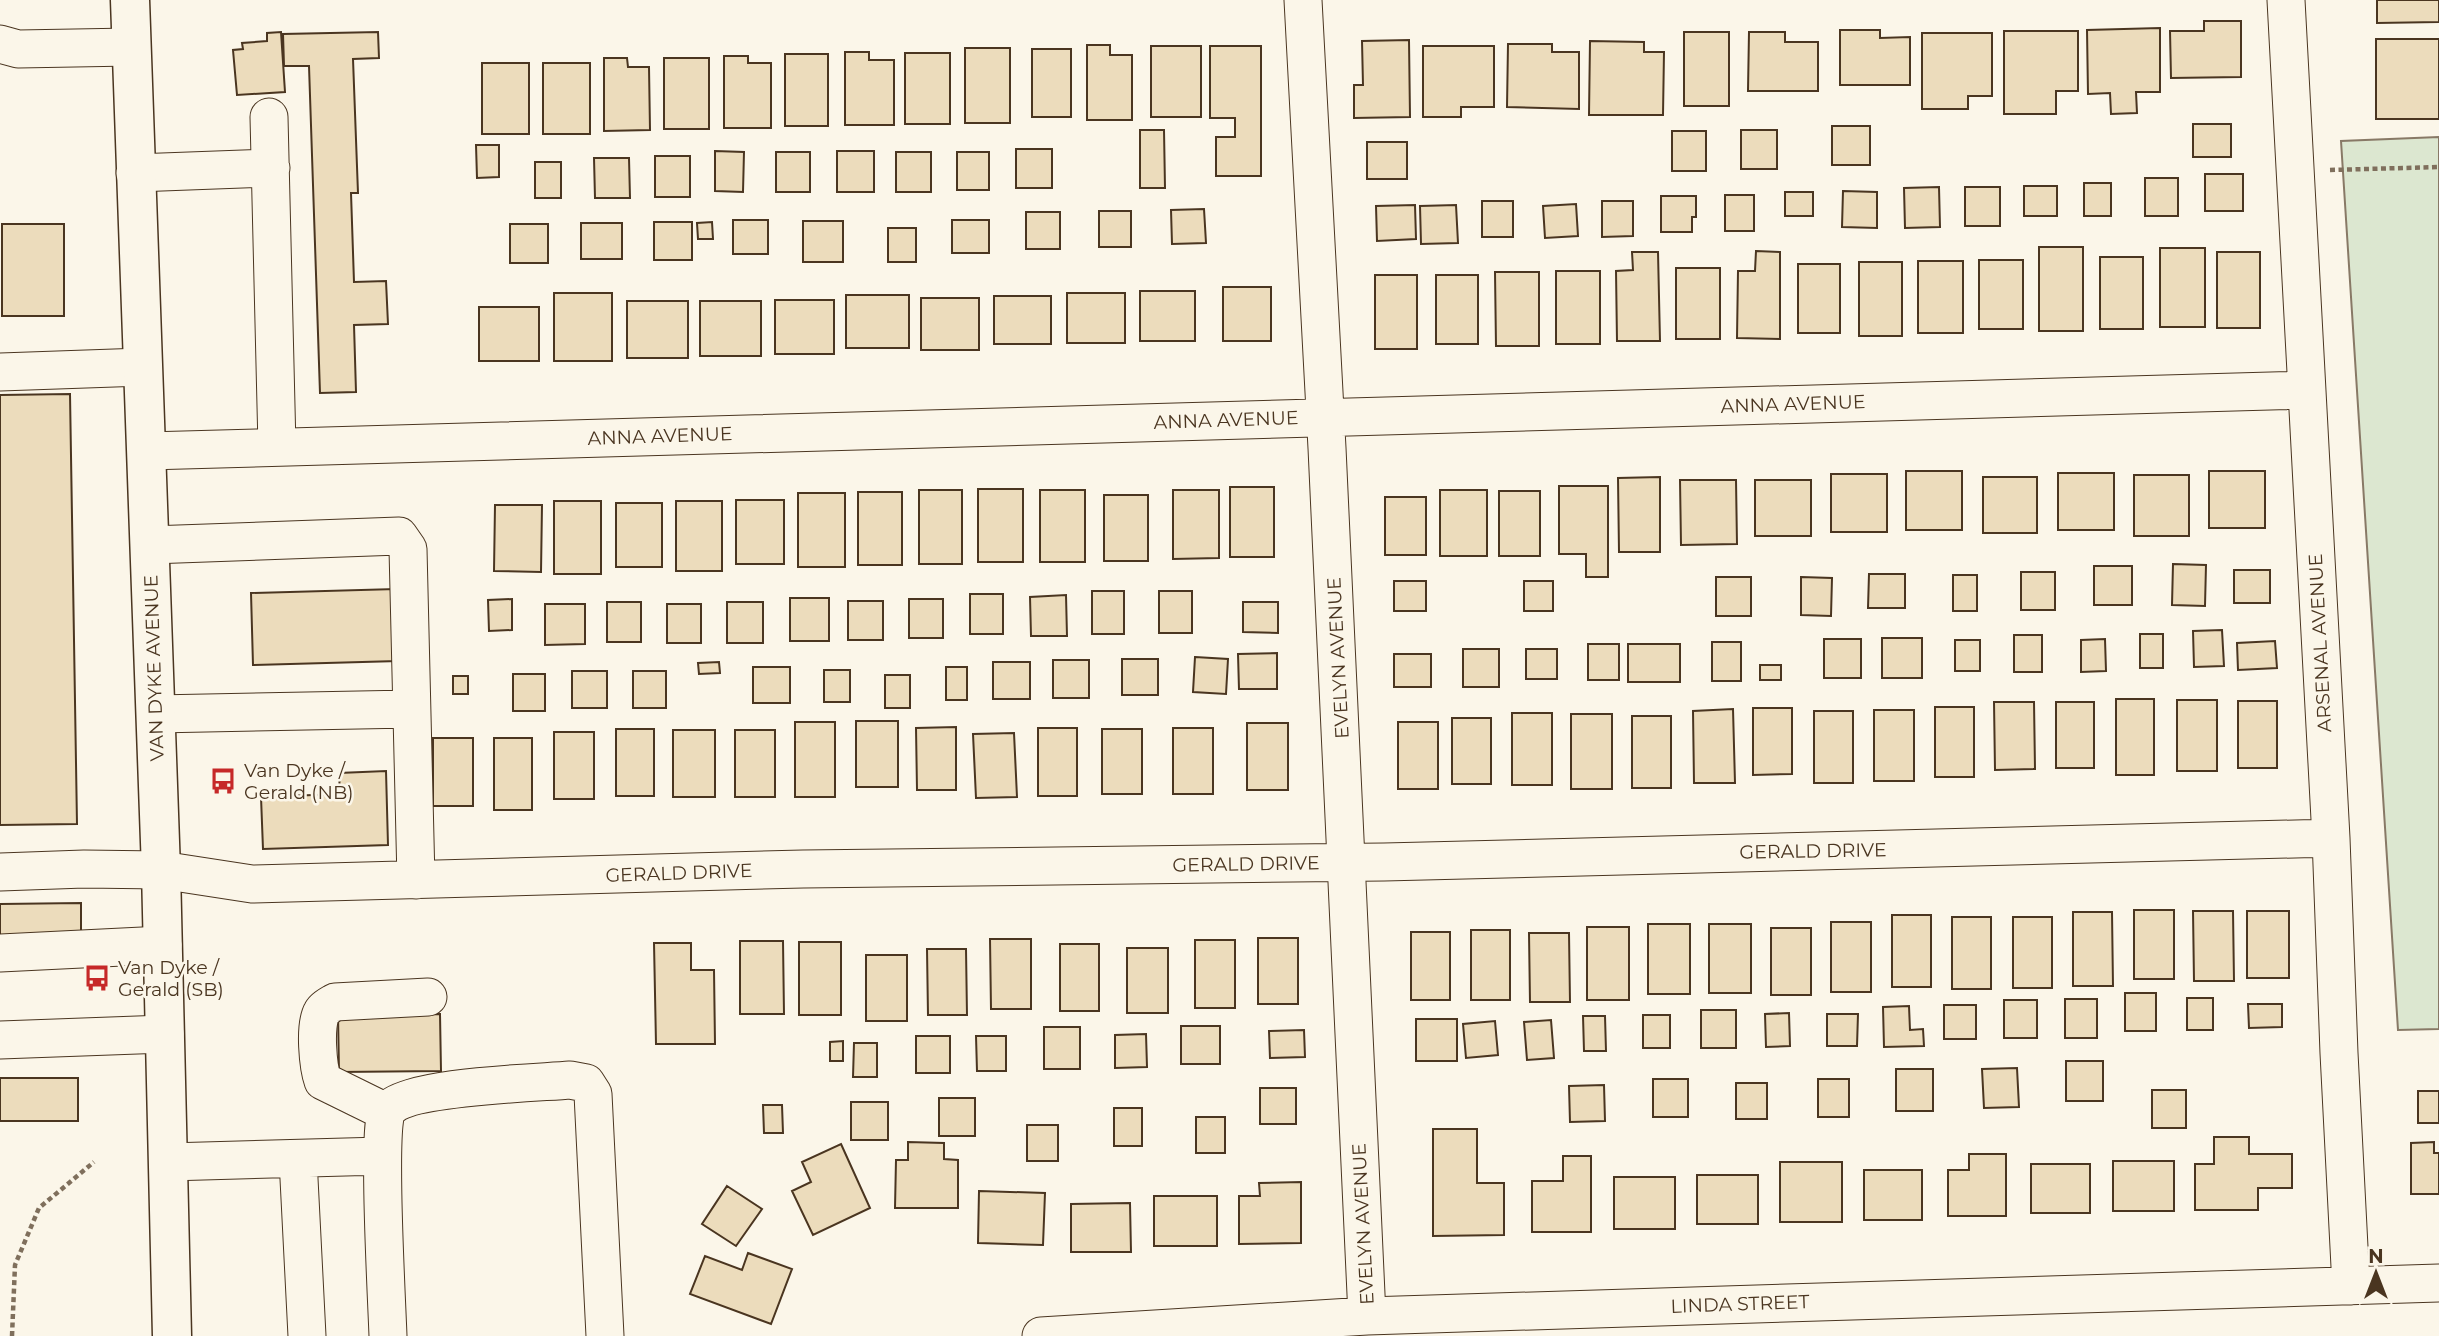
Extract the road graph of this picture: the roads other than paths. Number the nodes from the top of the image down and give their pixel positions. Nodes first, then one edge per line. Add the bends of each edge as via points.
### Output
1 (130, 0) edge
2 (1303, 0) edge
3 (2286, 0) edge
4 (0, 44) edge
5 (131, 47) junction
6 (270, 117) dead end
7 (271, 168) junction
8 (135, 173) junction
9 (143, 367) junction
10 (0, 372) edge
11 (2306, 390) junction
12 (1326, 417) junction
13 (277, 447) junction
14 (147, 451) junction
15 (150, 545) junction
16 (411, 709) junction
17 (156, 714) junction
18 (2331, 838) junction
19 (1348, 863) junction
20 (161, 870) junction
21 (0, 872) edge
22 (416, 880) junction
23 (163, 945) junction
24 (0, 953) edge
25 (428, 997) dead end
26 (165, 1034) junction
27 (0, 1040) edge
28 (386, 1112) junction
29 (382, 1156) junction
30 (298, 1158) junction
31 (168, 1162) junction
32 (2439, 1283) edge
33 (2351, 1286) junction
34 (1367, 1316) junction
35 (172, 1336) edge
36 (307, 1336) edge
37 (388, 1336) edge
38 (605, 1336) edge
39 (1041, 1336) edge

1 - 5 main road, VAN DYKE AVENUE
2 - 12 street, EVELYN AVENUE
3 - 11 street, ARSENAL AVENUE
4 - 5 street via 18,49
5 - 8 main road, VAN DYKE AVENUE
6 - 7 street
7 - 8 street
7 - 13 street
8 - 9 main road, VAN DYKE AVENUE
9 - 10 street
9 - 14 main road, VAN DYKE AVENUE
11 - 12 street, ANNA AVENUE
11 - 18 street, ARSENAL AVENUE
12 - 13 street, ANNA AVENUE
12 - 19 street, EVELYN AVENUE
13 - 14 street, ANNA AVENUE
14 - 15 main road, VAN DYKE AVENUE
15 - 16 street via 399,537 408,549
15 - 17 main road, VAN DYKE AVENUE
16 - 17 street
16 - 22 street
17 - 20 main road, VAN DYKE AVENUE
18 - 19 street, GERALD DRIVE
18 - 33 street, ARSENAL AVENUE
19 - 22 street, GERALD DRIVE via 803,869
19 - 34 street, EVELYN AVENUE
20 - 21 street, GERALD DRIVE
20 - 22 street, GERALD DRIVE via 252,884
20 - 23 main road, VAN DYKE AVENUE
23 - 24 street
23 - 26 main road, VAN DYKE AVENUE
25 - 28 street via 335,1002 322,1010 318,1022 323,1081
26 - 27 street
26 - 31 main road, VAN DYKE AVENUE
28 - 29 street
28 - 38 street via 403,1101 446,1090 570,1080 586,1083 593,1094
29 - 30 street
29 - 37 street
30 - 31 street
30 - 36 street
31 - 35 main road, VAN DYKE AVENUE
32 - 33 street, LINDA STREET
33 - 34 street, LINDA STREET
34 - 39 street, LINDA STREET

